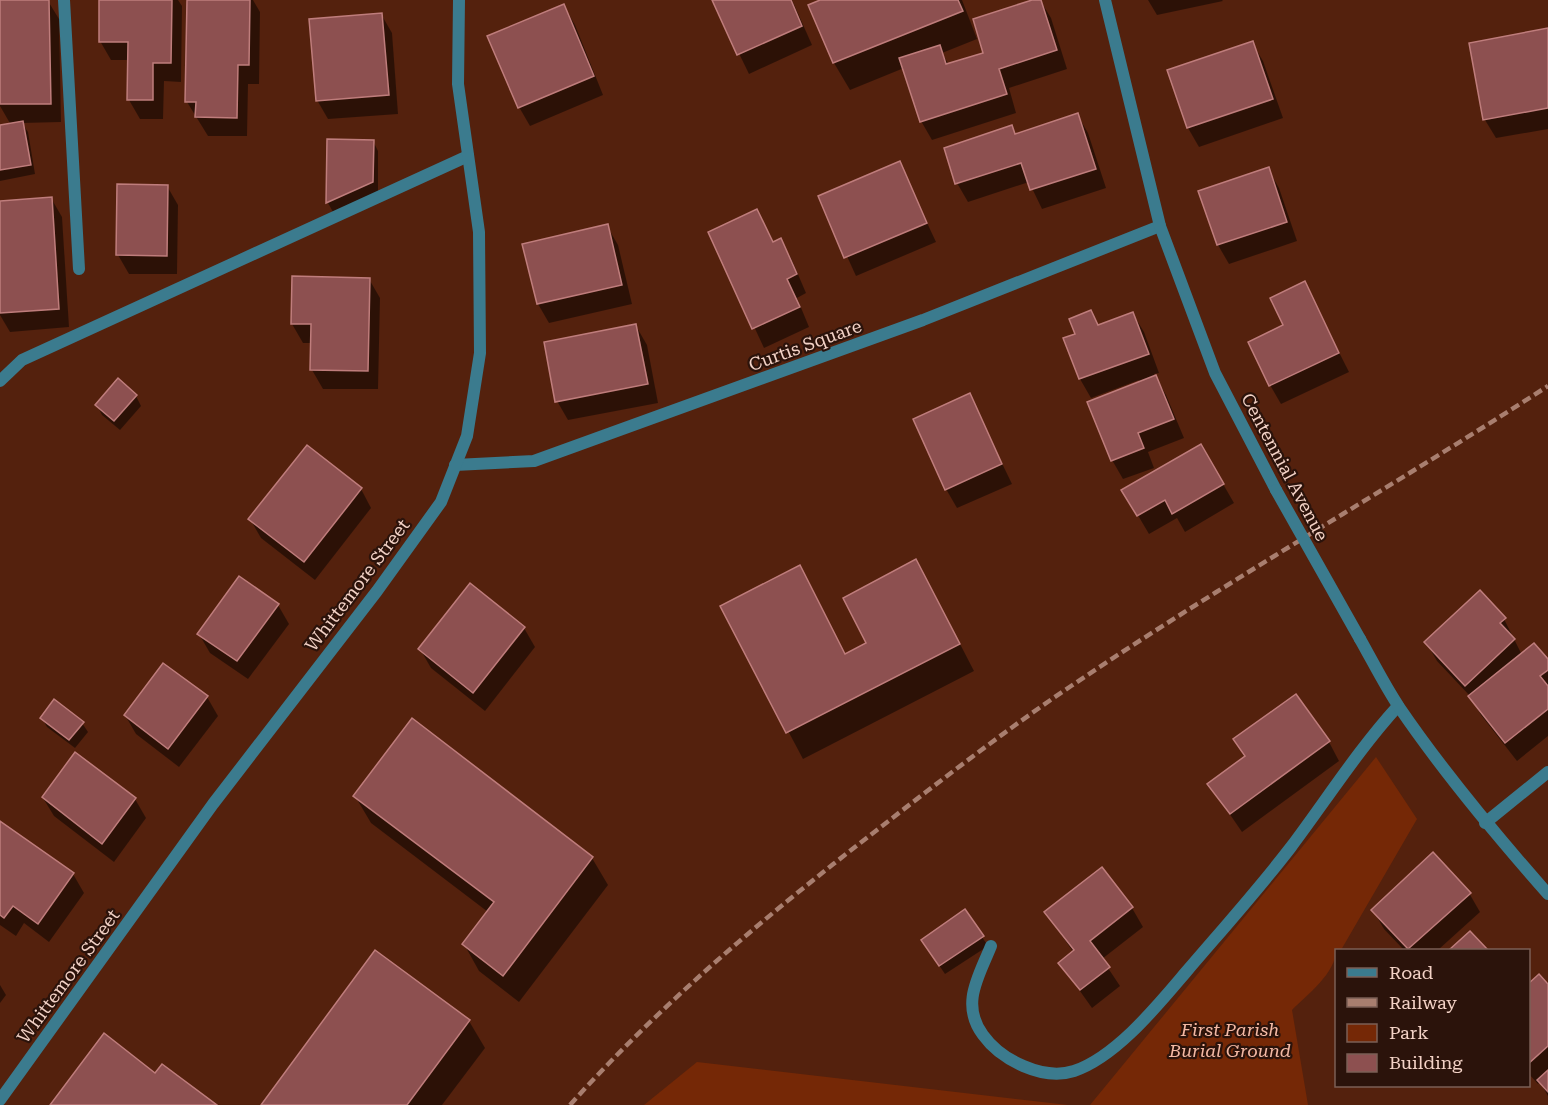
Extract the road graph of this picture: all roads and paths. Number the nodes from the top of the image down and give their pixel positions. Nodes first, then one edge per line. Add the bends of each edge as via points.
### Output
1 (64, 0) edge
2 (459, 0) edge
3 (1105, 0) edge
4 (468, 156) junction
5 (1160, 226) junction
6 (79, 269) dead end
7 (0, 381) edge
8 (455, 465) junction
9 (1398, 706) junction
10 (1548, 772) edge
11 (1485, 824) junction
12 (1548, 894) edge
13 (991, 946) dead end
14 (0, 1100) edge

1 - 6 street
2 - 4 street, Whittemore Street via 458,84
3 - 5 street, Centennial Avenue
4 - 7 street via 22,360
4 - 8 street, Whittemore Street via 478,232 480,353 467,435
5 - 8 street, Curtis Square via 923,320 534,461
5 - 9 street, Centennial Avenue, bridge via 1215,373 1275,490
8 - 14 street, Whittemore Street via 441,502 213,804
9 - 11 street, Centennial Avenue
9 - 13 street via 1368,739 1268,877 1141,1024 1093,1062 1054,1075 1028,1068 989,1043 970,1011 973,991
10 - 11 street
11 - 12 street, Centennial Avenue

